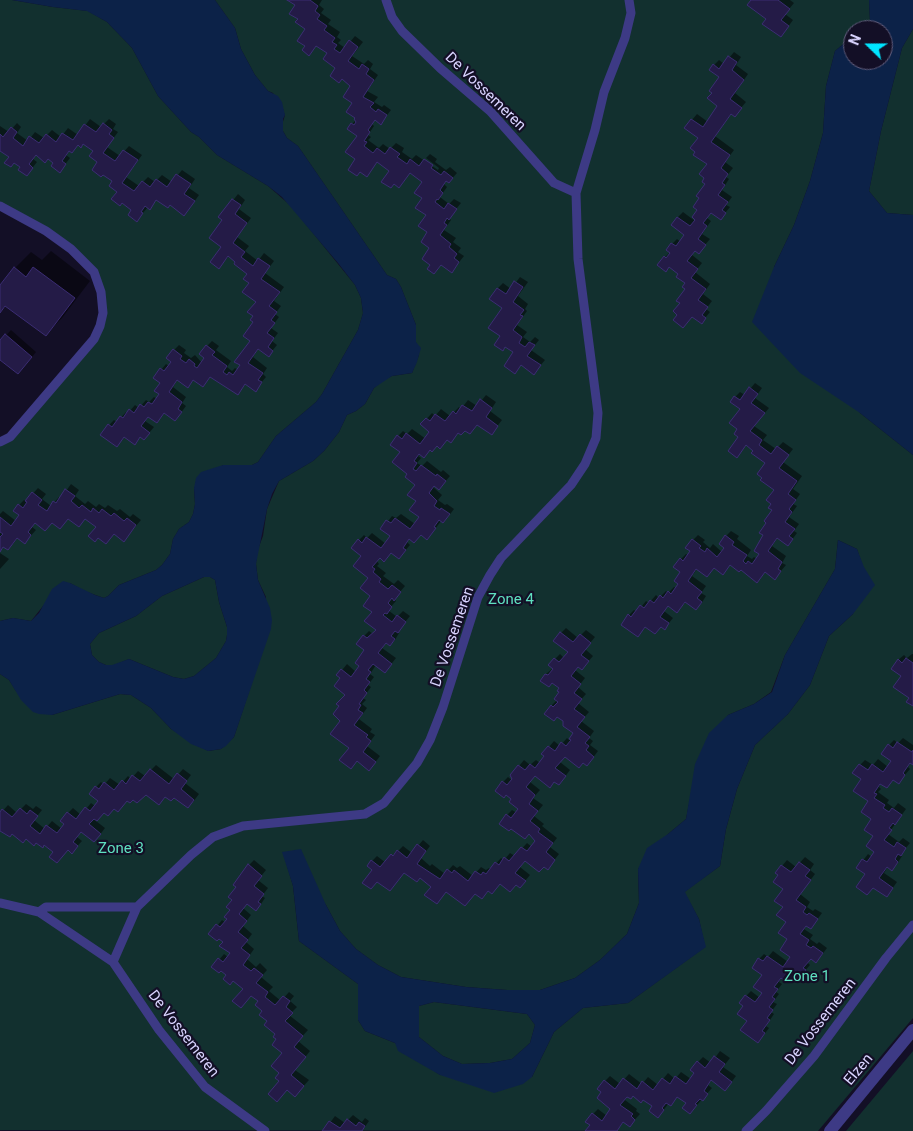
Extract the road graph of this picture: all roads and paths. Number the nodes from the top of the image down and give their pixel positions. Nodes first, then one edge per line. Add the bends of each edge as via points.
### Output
1 (386, 0) edge
2 (629, 0) edge
3 (576, 193) junction
4 (0, 206) edge
5 (0, 442) edge
6 (0, 903) edge
7 (136, 907) junction
8 (39, 912) junction
9 (913, 925) edge
10 (113, 962) junction
11 (913, 1030) edge
12 (265, 1131) edge
13 (746, 1131) edge
14 (830, 1131) edge

1 - 3 lane, De Vossemeren via 402,31 490,111 554,183
2 - 3 lane, De Vossemeren via 631,13 625,38 604,92
3 - 7 lane, De Vossemeren via 578,259 598,413 596,438 571,485 501,558 490,575 478,597 444,708 419,760 384,803 365,814 243,826 213,837
4 - 5 lane via 46,231 83,260 94,272 101,292 103,313 94,339 10,437
6 - 8 lane, De Vossemeren
7 - 8 lane, De Vossemeren via 46,907
7 - 10 lane, De Vossemeren
8 - 10 lane, De Vossemeren
9 - 13 lane, De Vossemeren via 814,1056
10 - 12 lane, De Vossemeren via 158,1030 205,1087
11 - 14 street, Elzen

